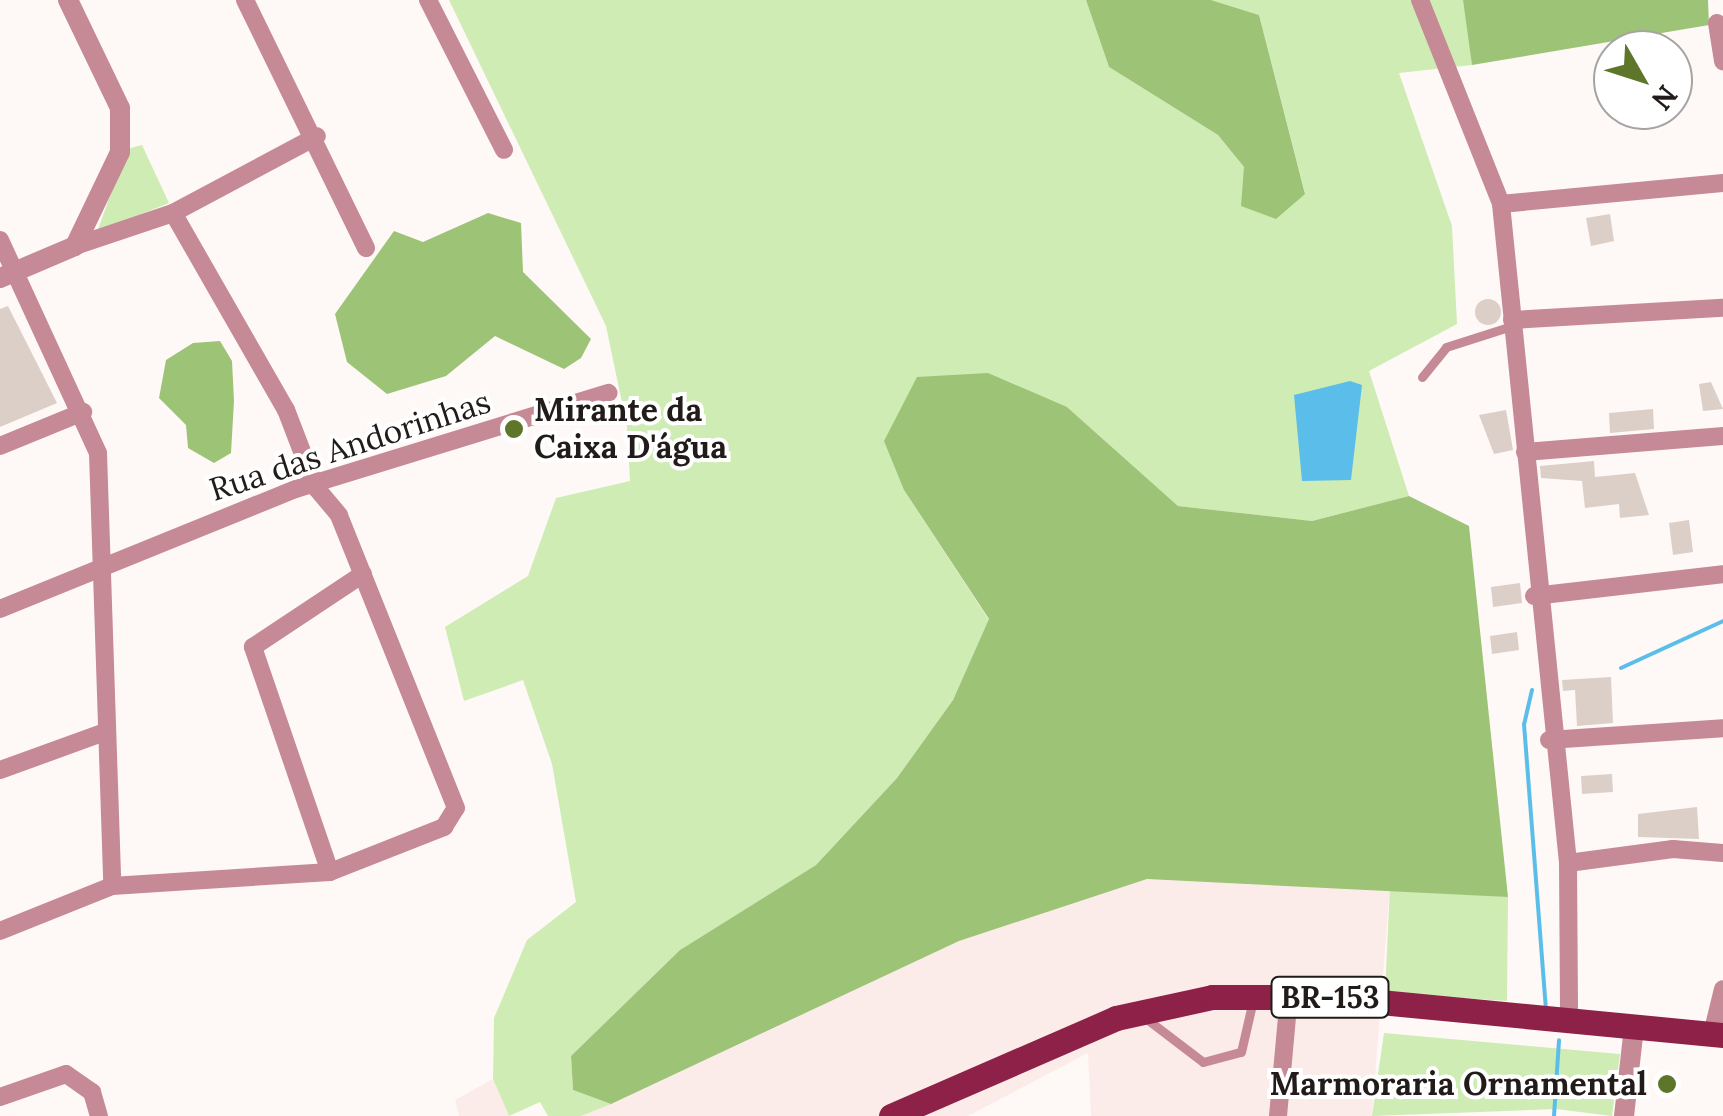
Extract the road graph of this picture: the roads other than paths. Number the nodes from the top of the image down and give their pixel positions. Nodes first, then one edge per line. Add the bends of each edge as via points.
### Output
1 (68, 0) edge
2 (245, 0) edge
3 (428, 0) edge
4 (1420, 0) edge
5 (1717, 23) dead end
6 (1723, 62) edge
7 (317, 136) junction
8 (504, 150) dead end
9 (1723, 182) edge
10 (1500, 204) junction
11 (174, 213) junction
12 (0, 240) edge
13 (75, 246) junction
14 (366, 248) dead end
15 (8, 275) edge
16 (1723, 308) edge
17 (1512, 323) junction
18 (1422, 377) dead end
19 (610, 392) dead end
20 (84, 412) junction
21 (1723, 436) edge
22 (0, 446) edge
23 (1524, 452) junction
24 (316, 488) junction
25 (101, 567) junction
26 (362, 574) junction
27 (1723, 574) edge
28 (1534, 596) junction
29 (0, 609) edge
30 (1723, 728) edge
31 (102, 733) junction
32 (1550, 740) junction
33 (0, 770) edge
34 (1723, 854) edge
35 (1568, 863) junction
36 (330, 872) junction
37 (112, 886) junction
38 (0, 931) edge
39 (1723, 989) edge
40 (1254, 994) junction
41 (1289, 995) junction
42 (1139, 1011) junction
43 (1569, 1021) junction
44 (1634, 1027) junction
45 (1717, 1034) edge
46 (953, 1092) junction
47 (0, 1096) edge
48 (99, 1116) edge
49 (892, 1116) edge
50 (911, 1116) edge
51 (1278, 1116) edge
52 (1624, 1116) edge

1 - 13 street via 122,128 104,200
2 - 7 street
3 - 8 street
4 - 10 street
5 - 6 street
7 - 11 street
7 - 14 street
9 - 10 street
10 - 17 street
11 - 13 street
11 - 24 street via 286,410
12 - 15 street
13 - 15 street
15 - 20 street
16 - 17 street
17 - 18 lane via 1446,347
17 - 23 street
19 - 24 street, Rua das Andorinhas
20 - 22 street
20 - 25 street via 104,486
21 - 23 street
23 - 28 street
24 - 25 street, Rua das Andorinhas
24 - 26 street
25 - 29 street, Rua das Andorinhas
25 - 31 street
26 - 36 street via 259,640 253,664 301,764
26 - 36 street via 453,796 444,827
27 - 28 street
28 - 32 street
30 - 32 street
31 - 33 street
31 - 37 street
32 - 35 street
34 - 35 street via 1673,849
35 - 43 street
36 - 37 street
37 - 38 street
39 - 45 street
40 - 41 main road, BR-153
40 - 42 main road, BR-153
40 - 42 lane via 1241,1052 1203,1062
41 - 43 main road, BR-153
41 - 51 street
42 - 46 main road, BR-153
43 - 44 main road, BR-153
44 - 45 main road, BR-153
44 - 52 street
46 - 49 main road, BR-153
46 - 50 main road, BR-153
47 - 48 street via 55,1075 84,1083

